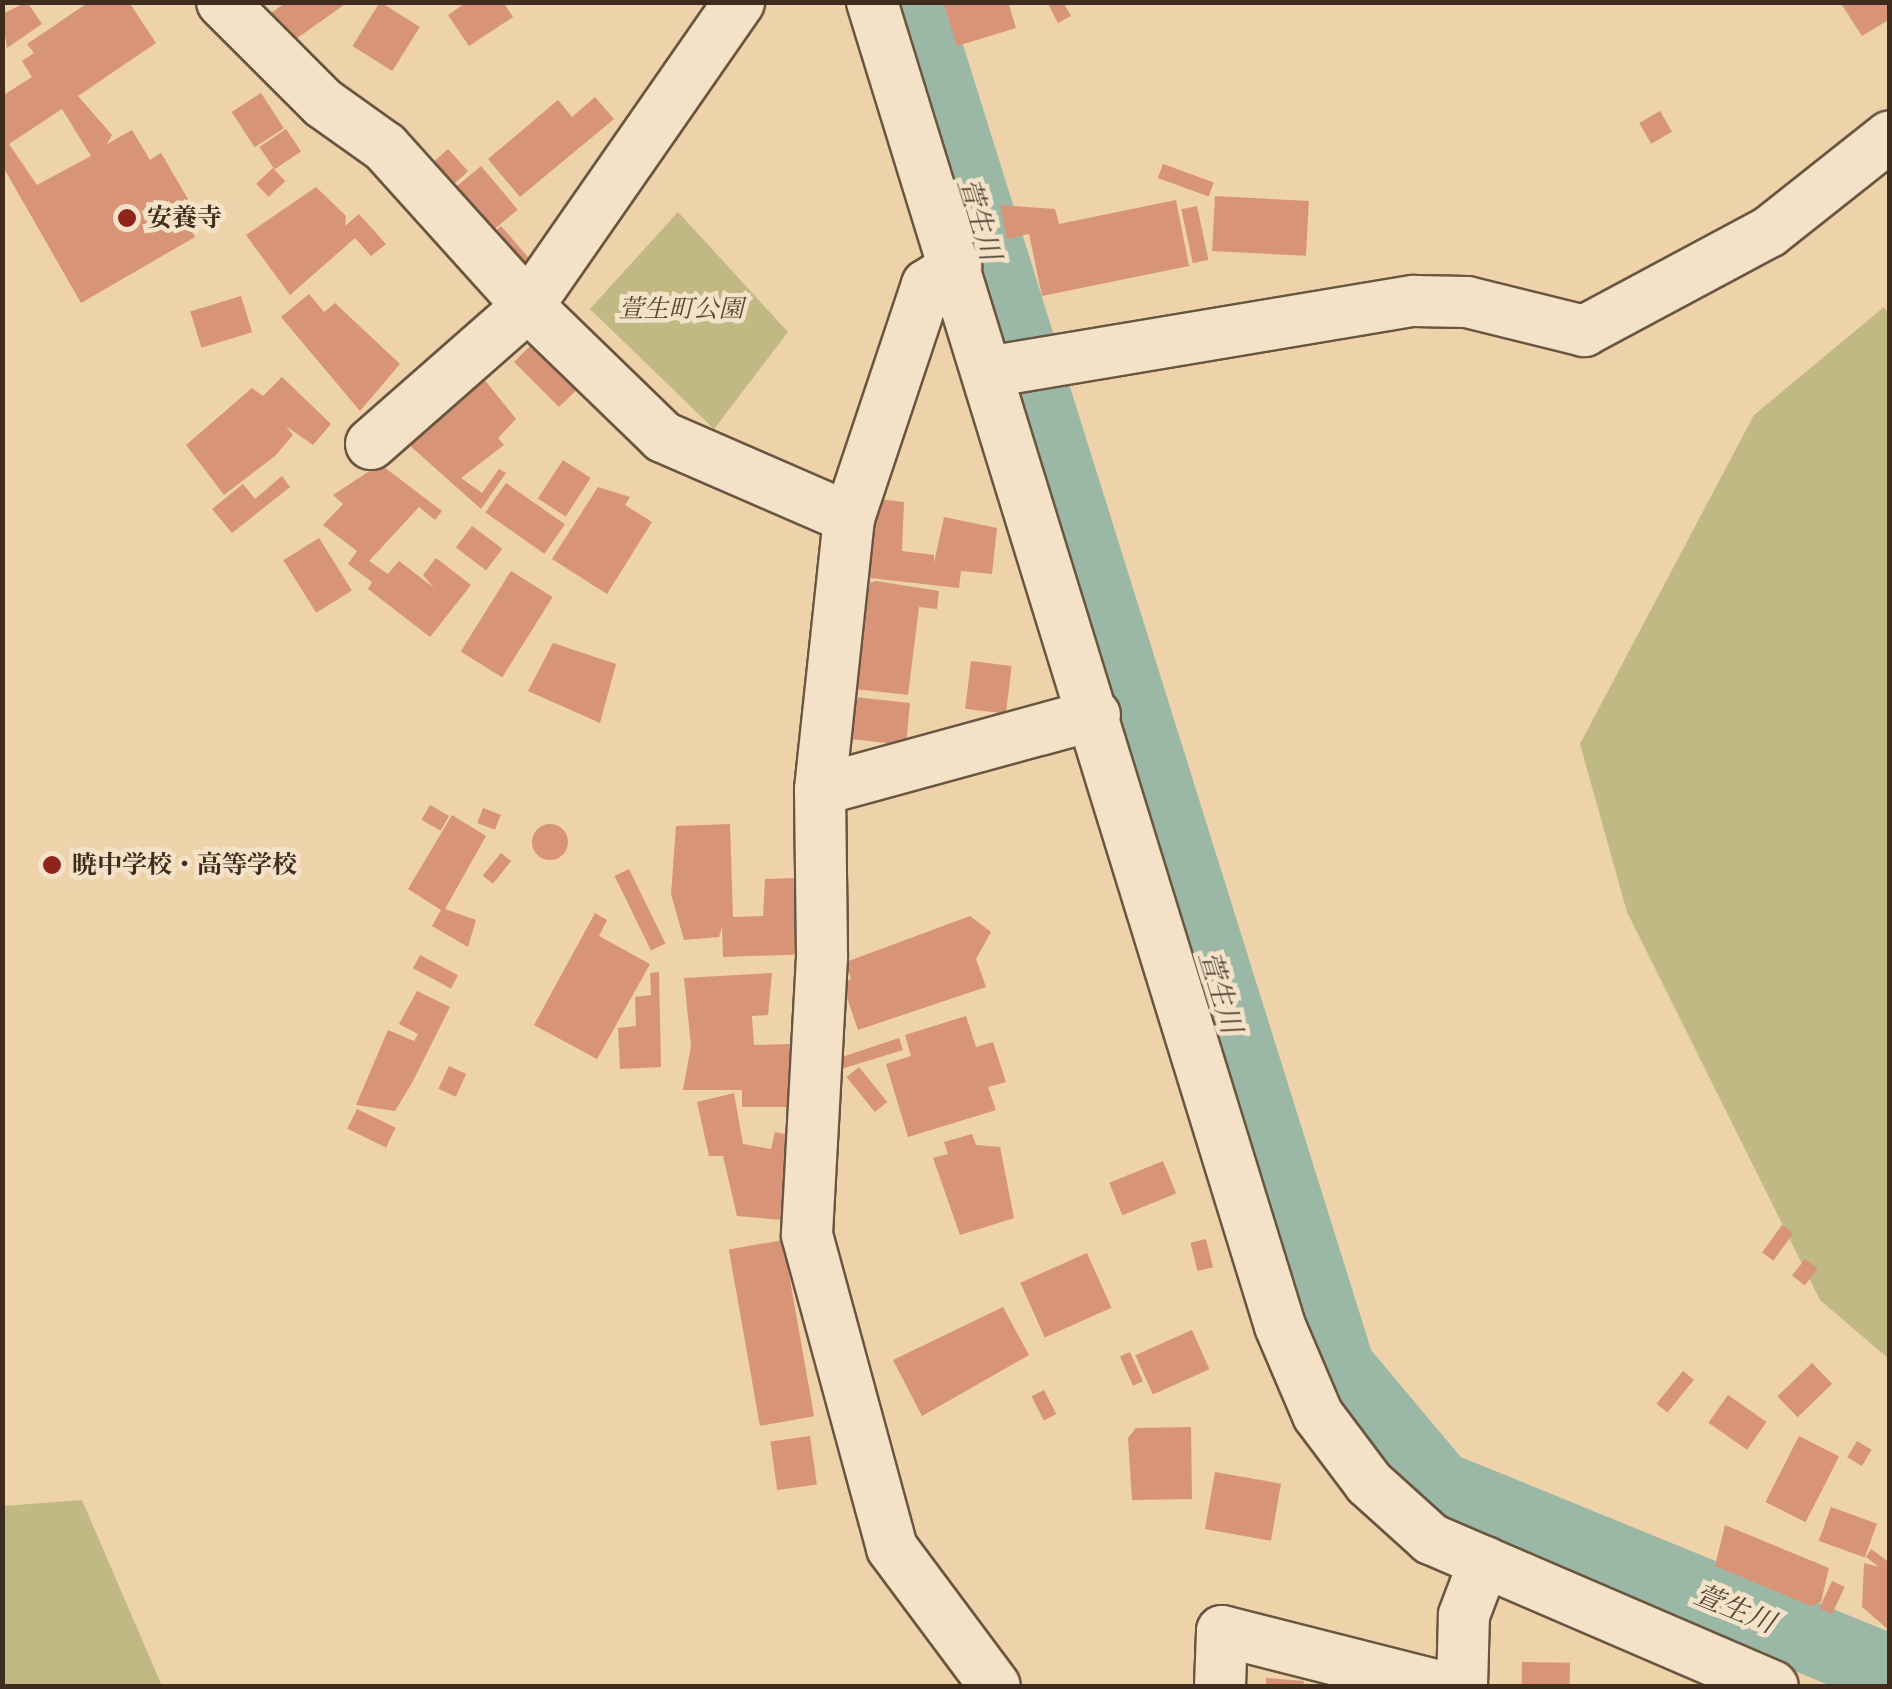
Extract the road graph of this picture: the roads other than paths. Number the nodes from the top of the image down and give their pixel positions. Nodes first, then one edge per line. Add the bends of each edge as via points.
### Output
1 (222, 2) edge
2 (739, 2) edge
3 (872, 2) edge
4 (1890, 136) edge
5 (956, 266) junction
6 (528, 306) junction
7 (1018, 366) junction
8 (371, 444) dead end
9 (849, 518) junction
10 (1095, 715) junction
11 (820, 790) junction
12 (1484, 1562) junction
13 (995, 1686) edge
14 (1220, 1686) edge
15 (1440, 1686) edge
16 (1462, 1686) edge
17 (1773, 1686) edge

1 - 6 street via 323,103 385,147
2 - 6 street
3 - 5 street
4 - 7 street via 1769,232 1584,331 1467,302 1414,301
5 - 7 street
5 - 9 street via 927,285
6 - 8 street
6 - 9 street via 664,437
7 - 10 street
9 - 11 street
10 - 11 street
10 - 12 street via 1302,1382 1341,1452 1392,1506 1431,1539
11 - 13 street via 822,957 805,1190 814,1280 892,1548
12 - 16 street via 1464,1615
12 - 17 street
14 - 15 street via 1222,1631

